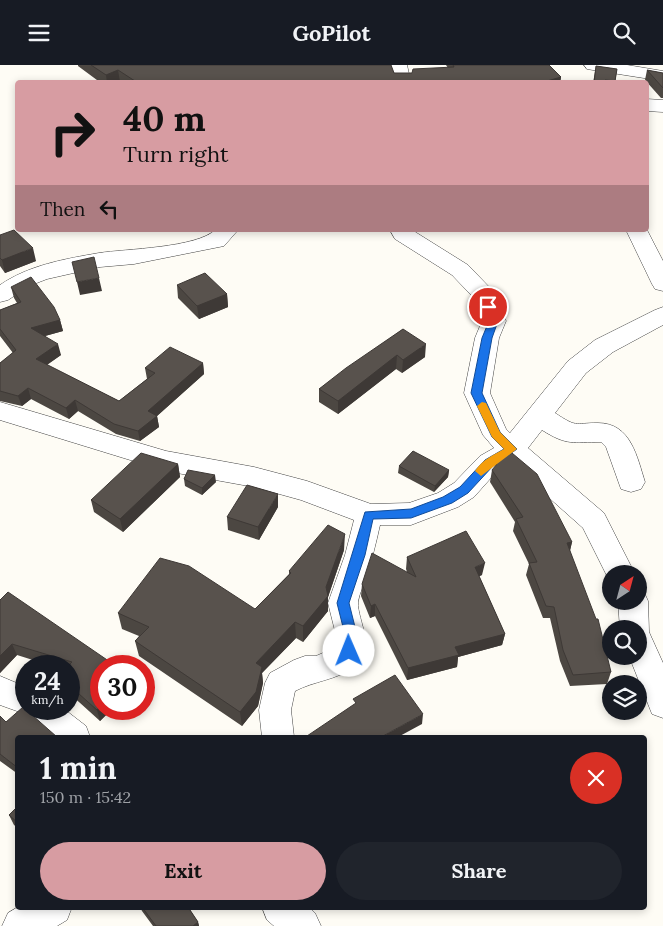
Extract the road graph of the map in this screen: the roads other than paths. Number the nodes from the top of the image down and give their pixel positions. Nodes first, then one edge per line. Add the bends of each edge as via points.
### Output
1 (398, 65) edge
2 (594, 65) edge
3 (663, 76) edge
4 (401, 80) edge
5 (649, 105) edge
6 (663, 106) edge
7 (205, 232) edge
8 (402, 232) edge
9 (638, 232) edge
10 (222, 235) edge
11 (663, 284) edge
12 (0, 295) edge
13 (657, 325) edge
14 (0, 411) edge
15 (540, 416) junction
16 (512, 449) junction
17 (632, 482) dead end
18 (369, 515) junction
19 (616, 565) edge
20 (647, 662) edge
21 (0, 690) edge
22 (15, 697) edge
23 (663, 704) edge
24 (54, 720) edge
25 (72, 735) edge
26 (278, 735) edge
27 (49, 910) edge
28 (283, 910) edge
29 (21, 926) edge
30 (302, 926) edge

1 - 4 street
2 - 3 street
5 - 6 street
7 - 10 street
8 - 16 street via 460,270 483,293 494,321 487,338 476,393 496,435
9 - 11 street
10 - 12 street via 173,250 56,269 21,281
13 - 15 street via 604,346 577,367
14 - 18 street via 166,461 254,477 307,491
15 - 16 street
15 - 17 street via 575,434 598,431 616,439
16 - 18 street via 489,463 464,490 448,500 411,514
16 - 19 street via 594,521
18 - 26 street via 343,603 350,631 349,651 345,657 319,670 305,670 281,683 275,710
20 - 23 street
21 - 22 street
24 - 25 street
27 - 29 street
28 - 30 street

